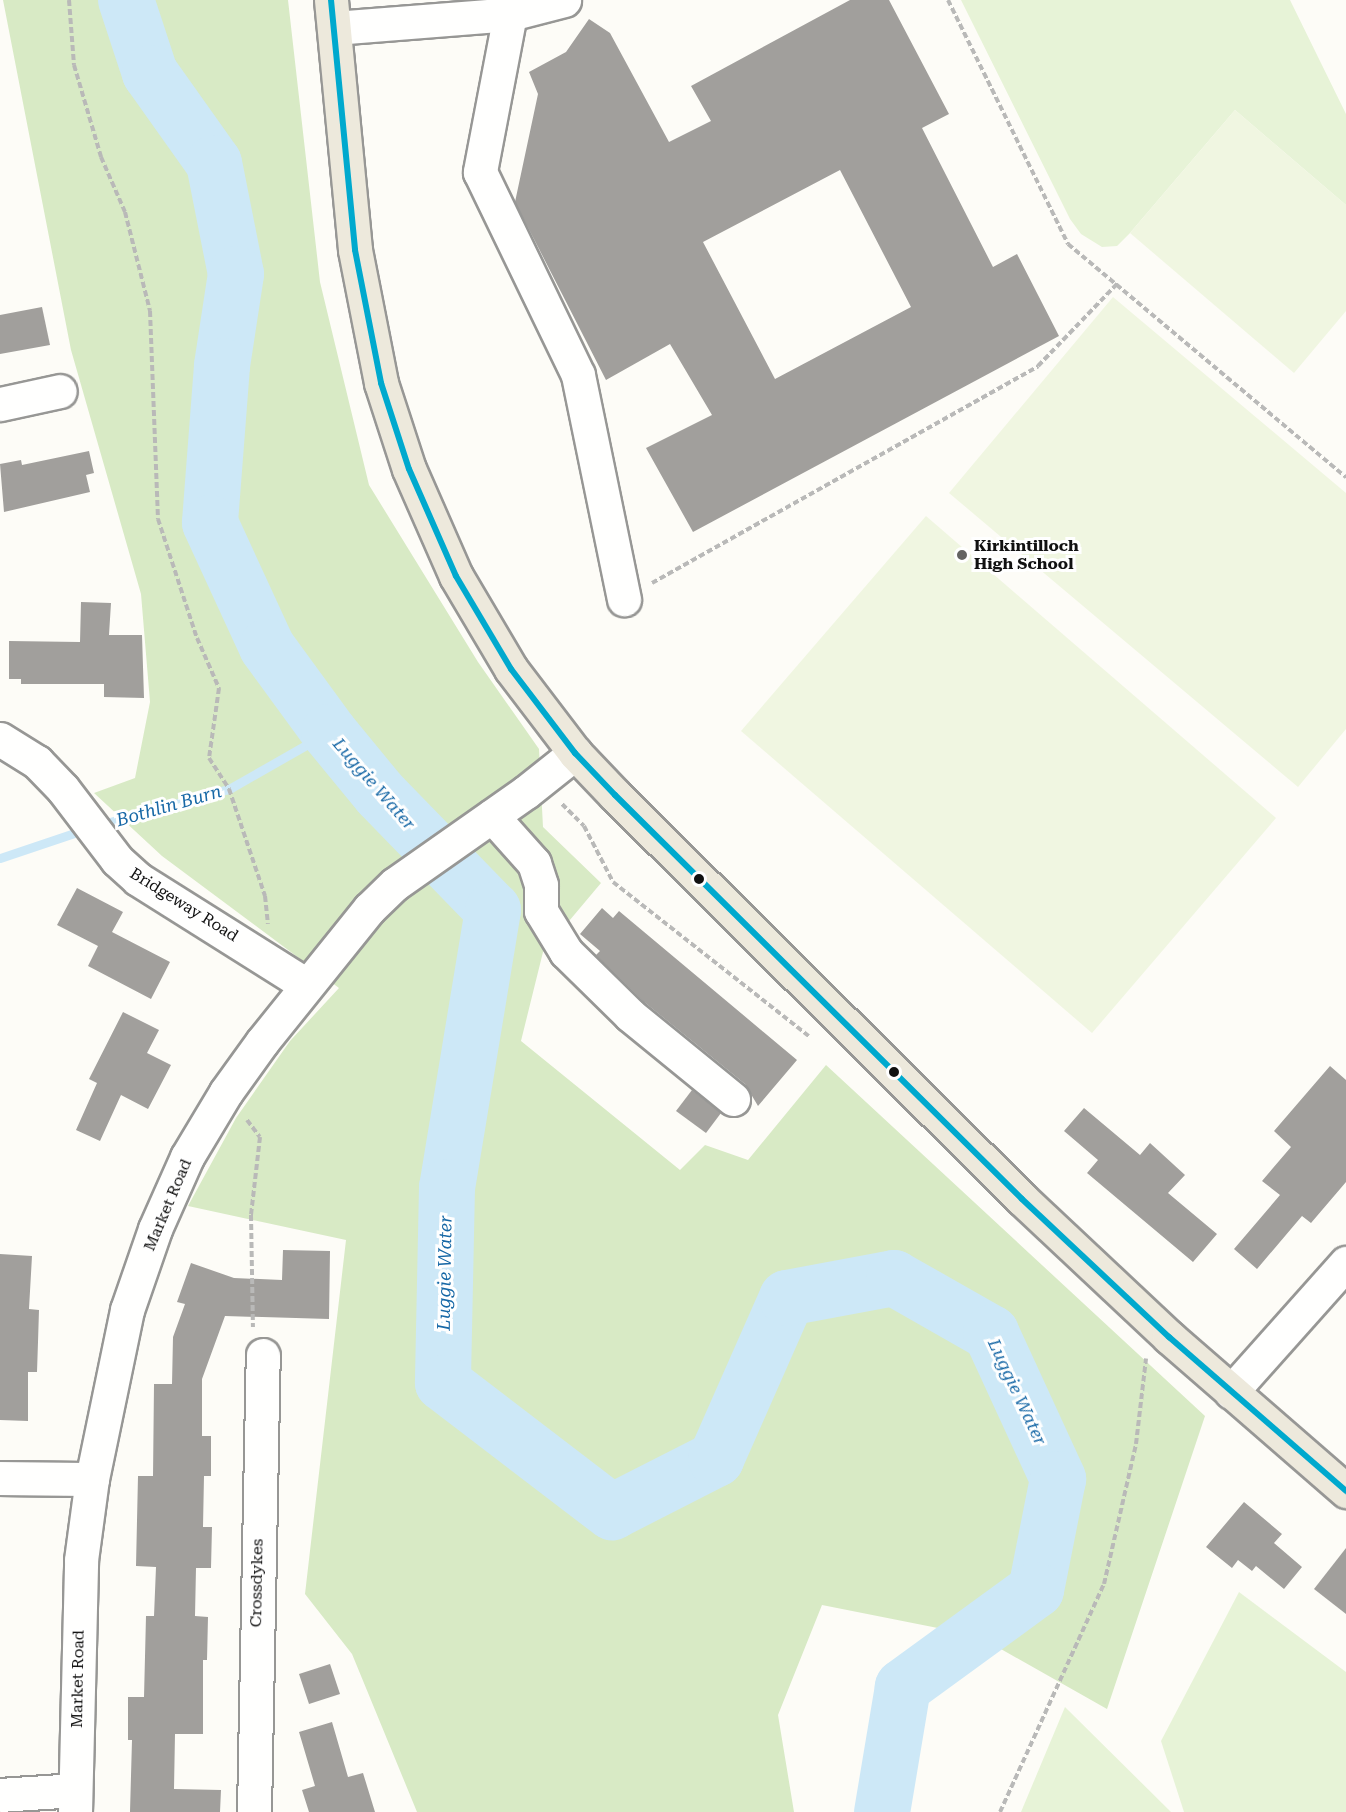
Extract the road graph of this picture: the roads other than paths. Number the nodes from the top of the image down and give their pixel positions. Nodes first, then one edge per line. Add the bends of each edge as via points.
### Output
1 (564, 0) edge
2 (333, 14) edge
3 (510, 14) junction
4 (60, 392) dead end
5 (0, 404) edge
6 (624, 598) road end
7 (0, 739) edge
8 (575, 753) junction
9 (481, 824) junction
10 (305, 984) junction
11 (733, 1099) dead end
12 (1346, 1263) edge
13 (262, 1355) road end
14 (1231, 1392) junction
15 (0, 1478) edge
16 (92, 1479) junction
17 (1346, 1491) edge
18 (0, 1795) edge
19 (75, 1801) edge
20 (254, 1812) edge

1 - 3 street
2 - 3 street
2 - 8 main road via 355,250 381,383 409,469 456,576 511,669
3 - 6 street via 480,172 578,375
4 - 5 street
7 - 10 street, Bridgeway Road via 37,762 63,789 117,860 138,879
8 - 9 street, Market Road
8 - 14 main road via 1022,1199
9 - 10 street, Market Road via 422,863 369,909
9 - 11 street via 534,863 541,885 541,911 566,952 630,1015
10 - 16 street, Market Road via 226,1092 187,1157 156,1229 127,1310
12 - 14 street
13 - 20 street, Crossdykes
14 - 17 main road
15 - 16 street
16 - 19 street, Market Road via 81,1560
18 - 19 street

